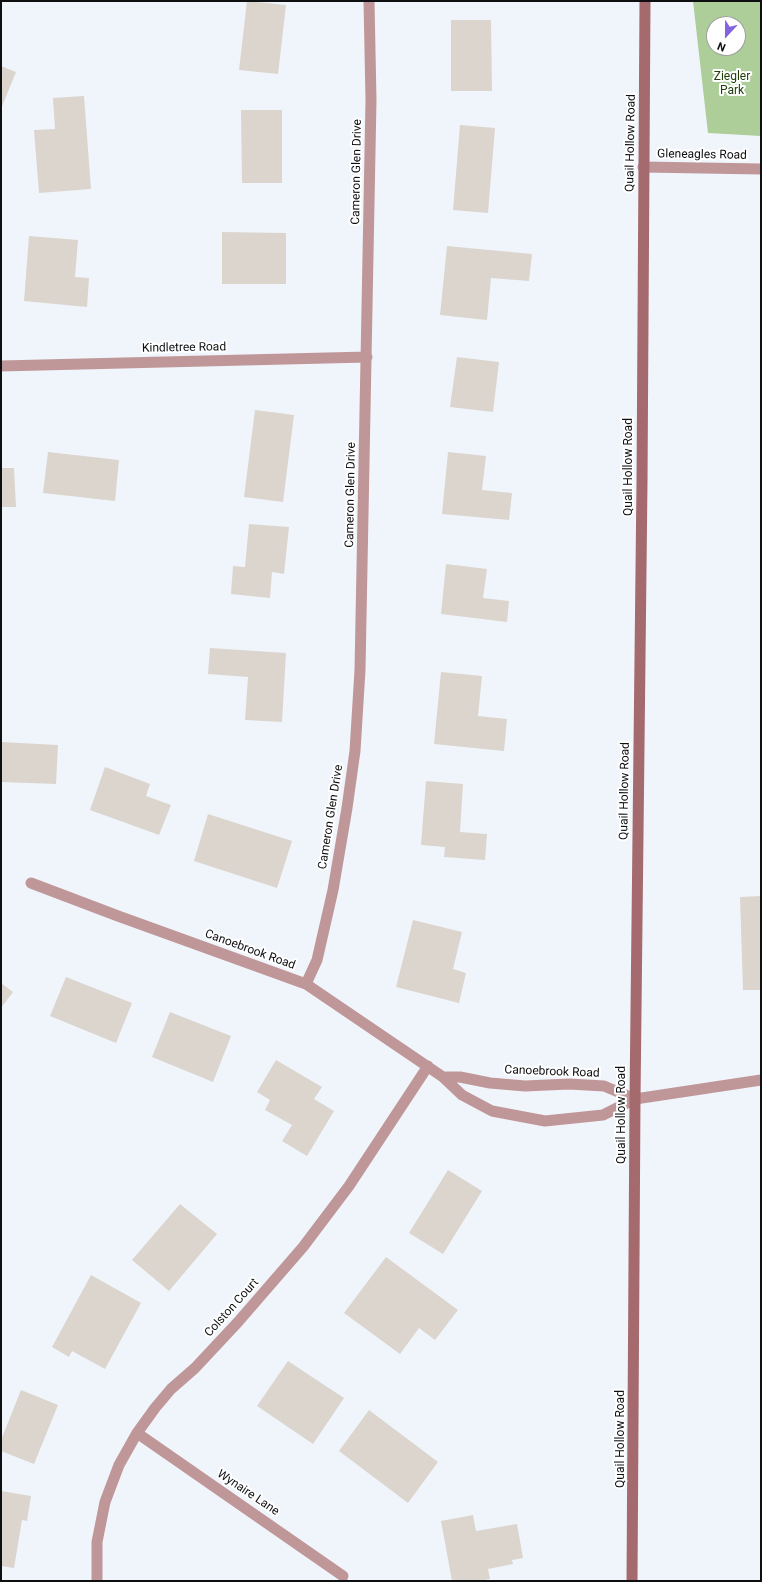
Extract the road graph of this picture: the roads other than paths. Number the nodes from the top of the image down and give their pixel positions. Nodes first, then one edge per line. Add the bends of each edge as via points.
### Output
1 (369, 1) edge
2 (645, 1) edge
3 (643, 167) junction
4 (761, 169) edge
5 (367, 357) junction
6 (1, 366) edge
7 (31, 883) dead end
8 (306, 984) junction
9 (428, 1066) junction
10 (443, 1077) junction
11 (761, 1080) edge
12 (635, 1099) junction
13 (137, 1433) junction
14 (343, 1576) dead end
15 (97, 1581) edge
16 (632, 1581) edge

1 - 5 street, Cameron Glen Drive via 371,100
2 - 3 main road, Quail Hollow Road
3 - 4 street, Gleneagles Road
3 - 12 main road, Quail Hollow Road
5 - 6 street, Kindletree Road
5 - 8 street, Cameron Glen Drive via 360,670 355,751 333,890 317,960
7 - 8 street, Canoebrook Road
8 - 9 street, Canoebrook Road
9 - 10 street, Canoebrook Road
9 - 13 street, Colston Court via 349,1186 303,1247 238,1322 195,1368 171,1389
10 - 12 street, Canoebrook Road via 525,1086 604,1086
10 - 12 street, Canoebrook Road via 462,1095 492,1111 545,1122 603,1115
11 - 12 street, Canoebrook Road
12 - 16 main road, Quail Hollow Road
13 - 14 street, Wynaire Lane
13 - 15 street, Colston Court via 118,1465 105,1502 97,1542

